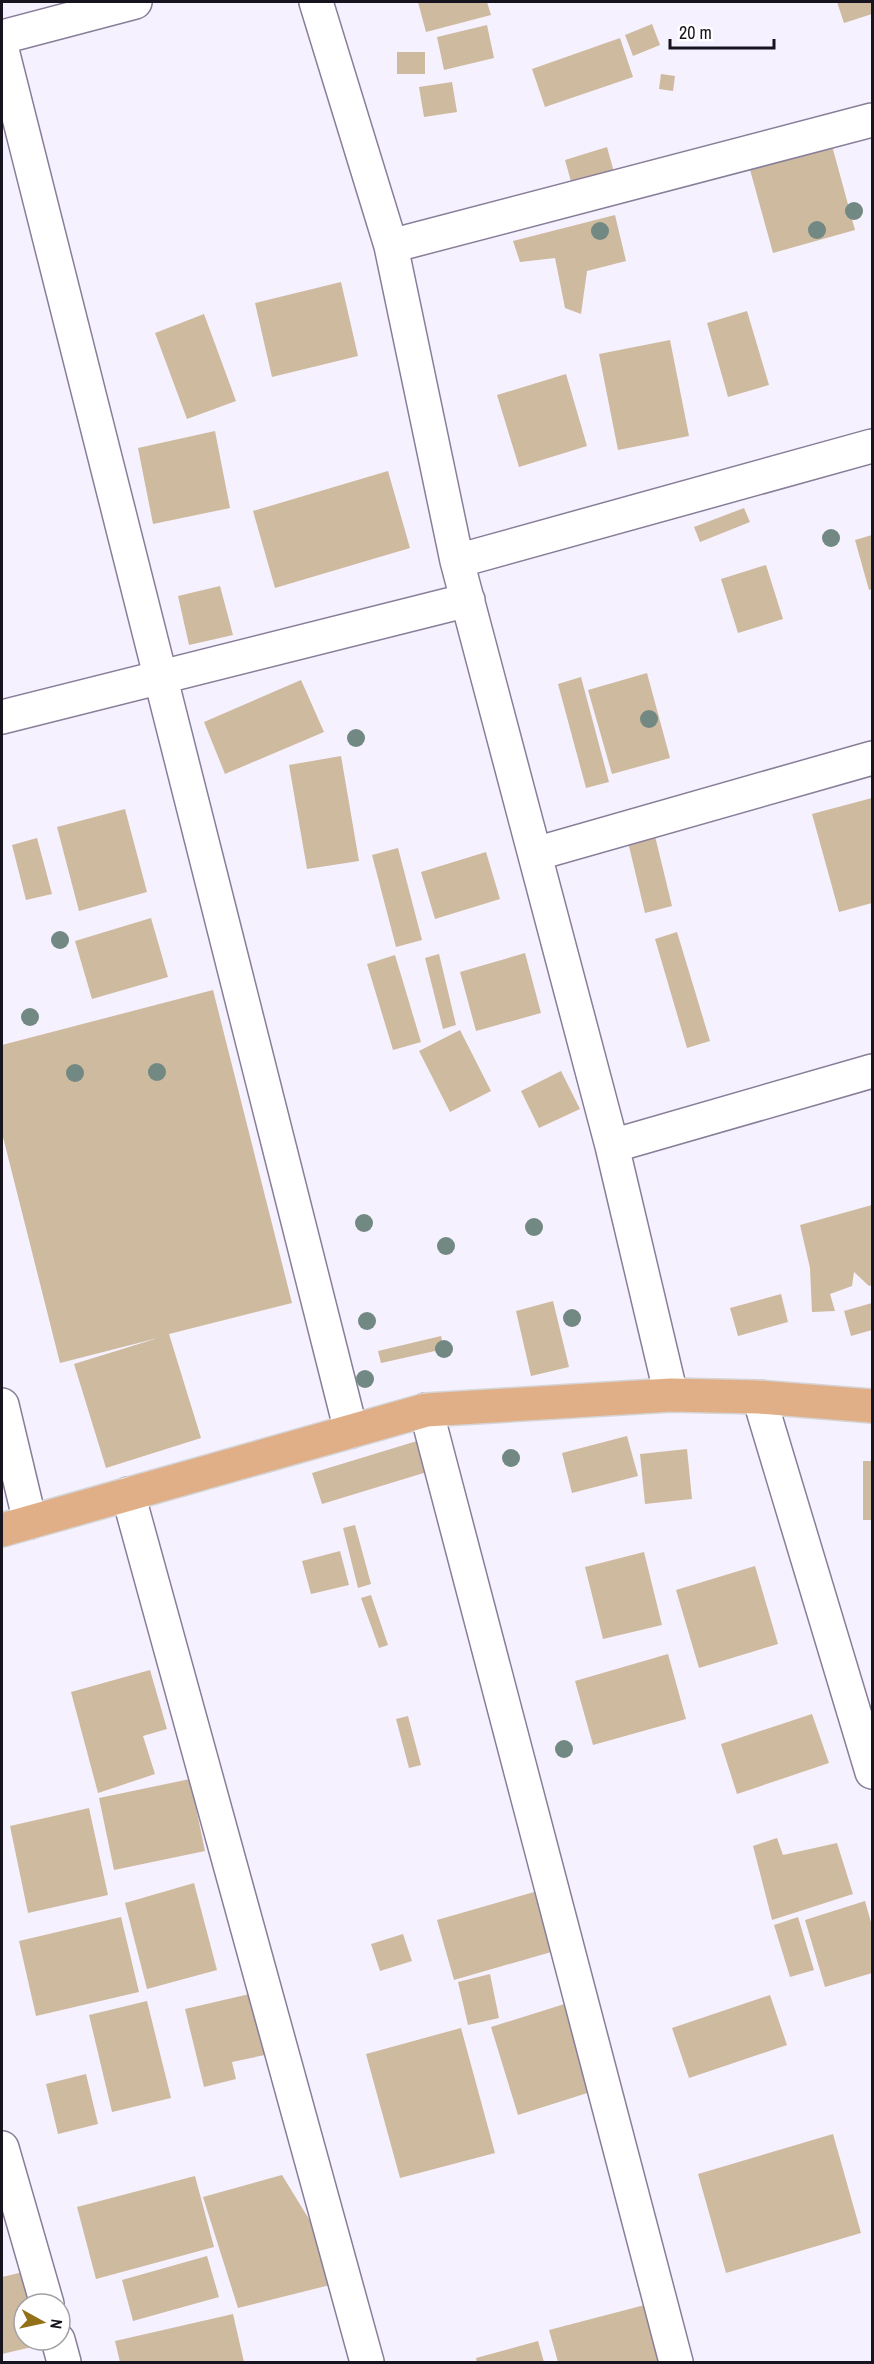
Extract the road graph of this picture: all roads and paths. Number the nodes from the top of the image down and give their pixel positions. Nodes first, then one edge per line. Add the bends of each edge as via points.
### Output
1 (135, 2) edge
2 (316, 2) edge
3 (2, 37) edge
4 (2, 50) edge
5 (873, 120) edge
6 (391, 246) junction
7 (873, 446) edge
8 (457, 561) junction
9 (468, 600) junction
10 (160, 677) junction
11 (2, 717) edge
12 (873, 759) edge
13 (535, 854) junction
14 (873, 1071) edge
15 (612, 1146) junction
16 (671, 1395) junction
17 (759, 1396) junction
18 (2, 1405) edge
19 (873, 1406) edge
20 (426, 1410) junction
21 (351, 1431) junction
22 (128, 1494) junction
23 (16, 1526) edge
24 (873, 1772) edge
25 (2, 2148) edge
26 (44, 2292) edge
27 (367, 2362) edge
28 (676, 2362) edge

1 - 3 street
2 - 6 street
4 - 10 street
5 - 6 street
6 - 8 street
7 - 8 street
8 - 9 street
9 - 10 street
9 - 13 street
10 - 11 street
10 - 21 street
12 - 13 street
13 - 15 street
14 - 15 street
15 - 16 street
16 - 17 main road
16 - 20 main road
17 - 19 main road
17 - 24 street
18 - 23 street
20 - 21 main road
20 - 28 street
21 - 22 main road
22 - 23 main road
22 - 27 street
25 - 26 street

